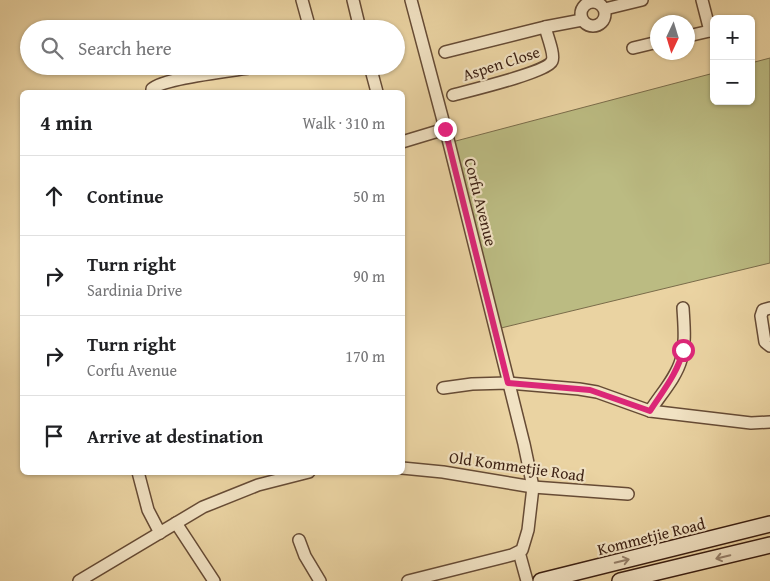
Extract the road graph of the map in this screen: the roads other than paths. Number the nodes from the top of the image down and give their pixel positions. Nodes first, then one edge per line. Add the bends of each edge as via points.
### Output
1 (302, 0) edge
2 (353, 0) edge
3 (411, 0) edge
4 (642, 0) edge
5 (702, 0) edge
6 (600, 4) edge
7 (308, 20) edge
8 (358, 20) edge
9 (582, 20) junction
10 (710, 24) edge
11 (545, 27) junction
12 (710, 30) edge
13 (695, 34) edge
14 (650, 44) edge
15 (633, 48) dead end
16 (445, 52) dead end
17 (202, 75) edge
18 (372, 75) edge
19 (152, 90) edge
20 (376, 90) edge
21 (453, 96) dead end
22 (445, 129) junction
23 (405, 141) edge
24 (683, 308) dead end
25 (770, 308) edge
26 (770, 346) edge
27 (508, 383) junction
28 (443, 388) dead end
29 (650, 411) junction
30 (770, 422) edge
31 (405, 468) edge
32 (139, 475) edge
33 (296, 475) edge
34 (533, 487) junction
35 (628, 494) dead end
36 (176, 523) junction
37 (770, 524) edge
38 (160, 533) junction
39 (298, 540) dead end
40 (770, 546) edge
41 (519, 552) junction
42 (79, 581) edge
43 (214, 581) edge
44 (320, 581) edge
45 (408, 581) edge
46 (527, 581) edge
47 (541, 581) edge
48 (620, 581) edge

1 - 7 street
2 - 8 street
3 - 22 street, Corfu Avenue
4 - 6 street
5 - 10 street
6 - 9 street via 588,2 581,15
6 - 9 street via 604,19 597,25 587,25
9 - 11 street, Aspen Close
11 - 16 street, Aspen Close
11 - 21 street, Aspen Close via 553,56 548,66
12 - 13 street
14 - 15 street
17 - 19 street via 170,81
18 - 20 street
22 - 23 street
22 - 27 street, Corfu Avenue
24 - 29 street via 681,360
25 - 26 street via 763,310 761,316 765,342
27 - 28 street
27 - 29 street via 590,390
27 - 34 street, Corfu Avenue
29 - 30 street via 751,423
31 - 34 street, Old Kommetjie Road
32 - 38 street via 148,510
33 - 36 street via 250,487 203,507
34 - 35 street, Old Kommetjie Road
34 - 41 street, Corfu Avenue via 527,537
36 - 38 street
36 - 43 street
47 -> 37 main road, Kommetjie Road
38 - 42 street
39 - 44 street
40 -> 48 main road
41 - 45 street
41 - 46 street

